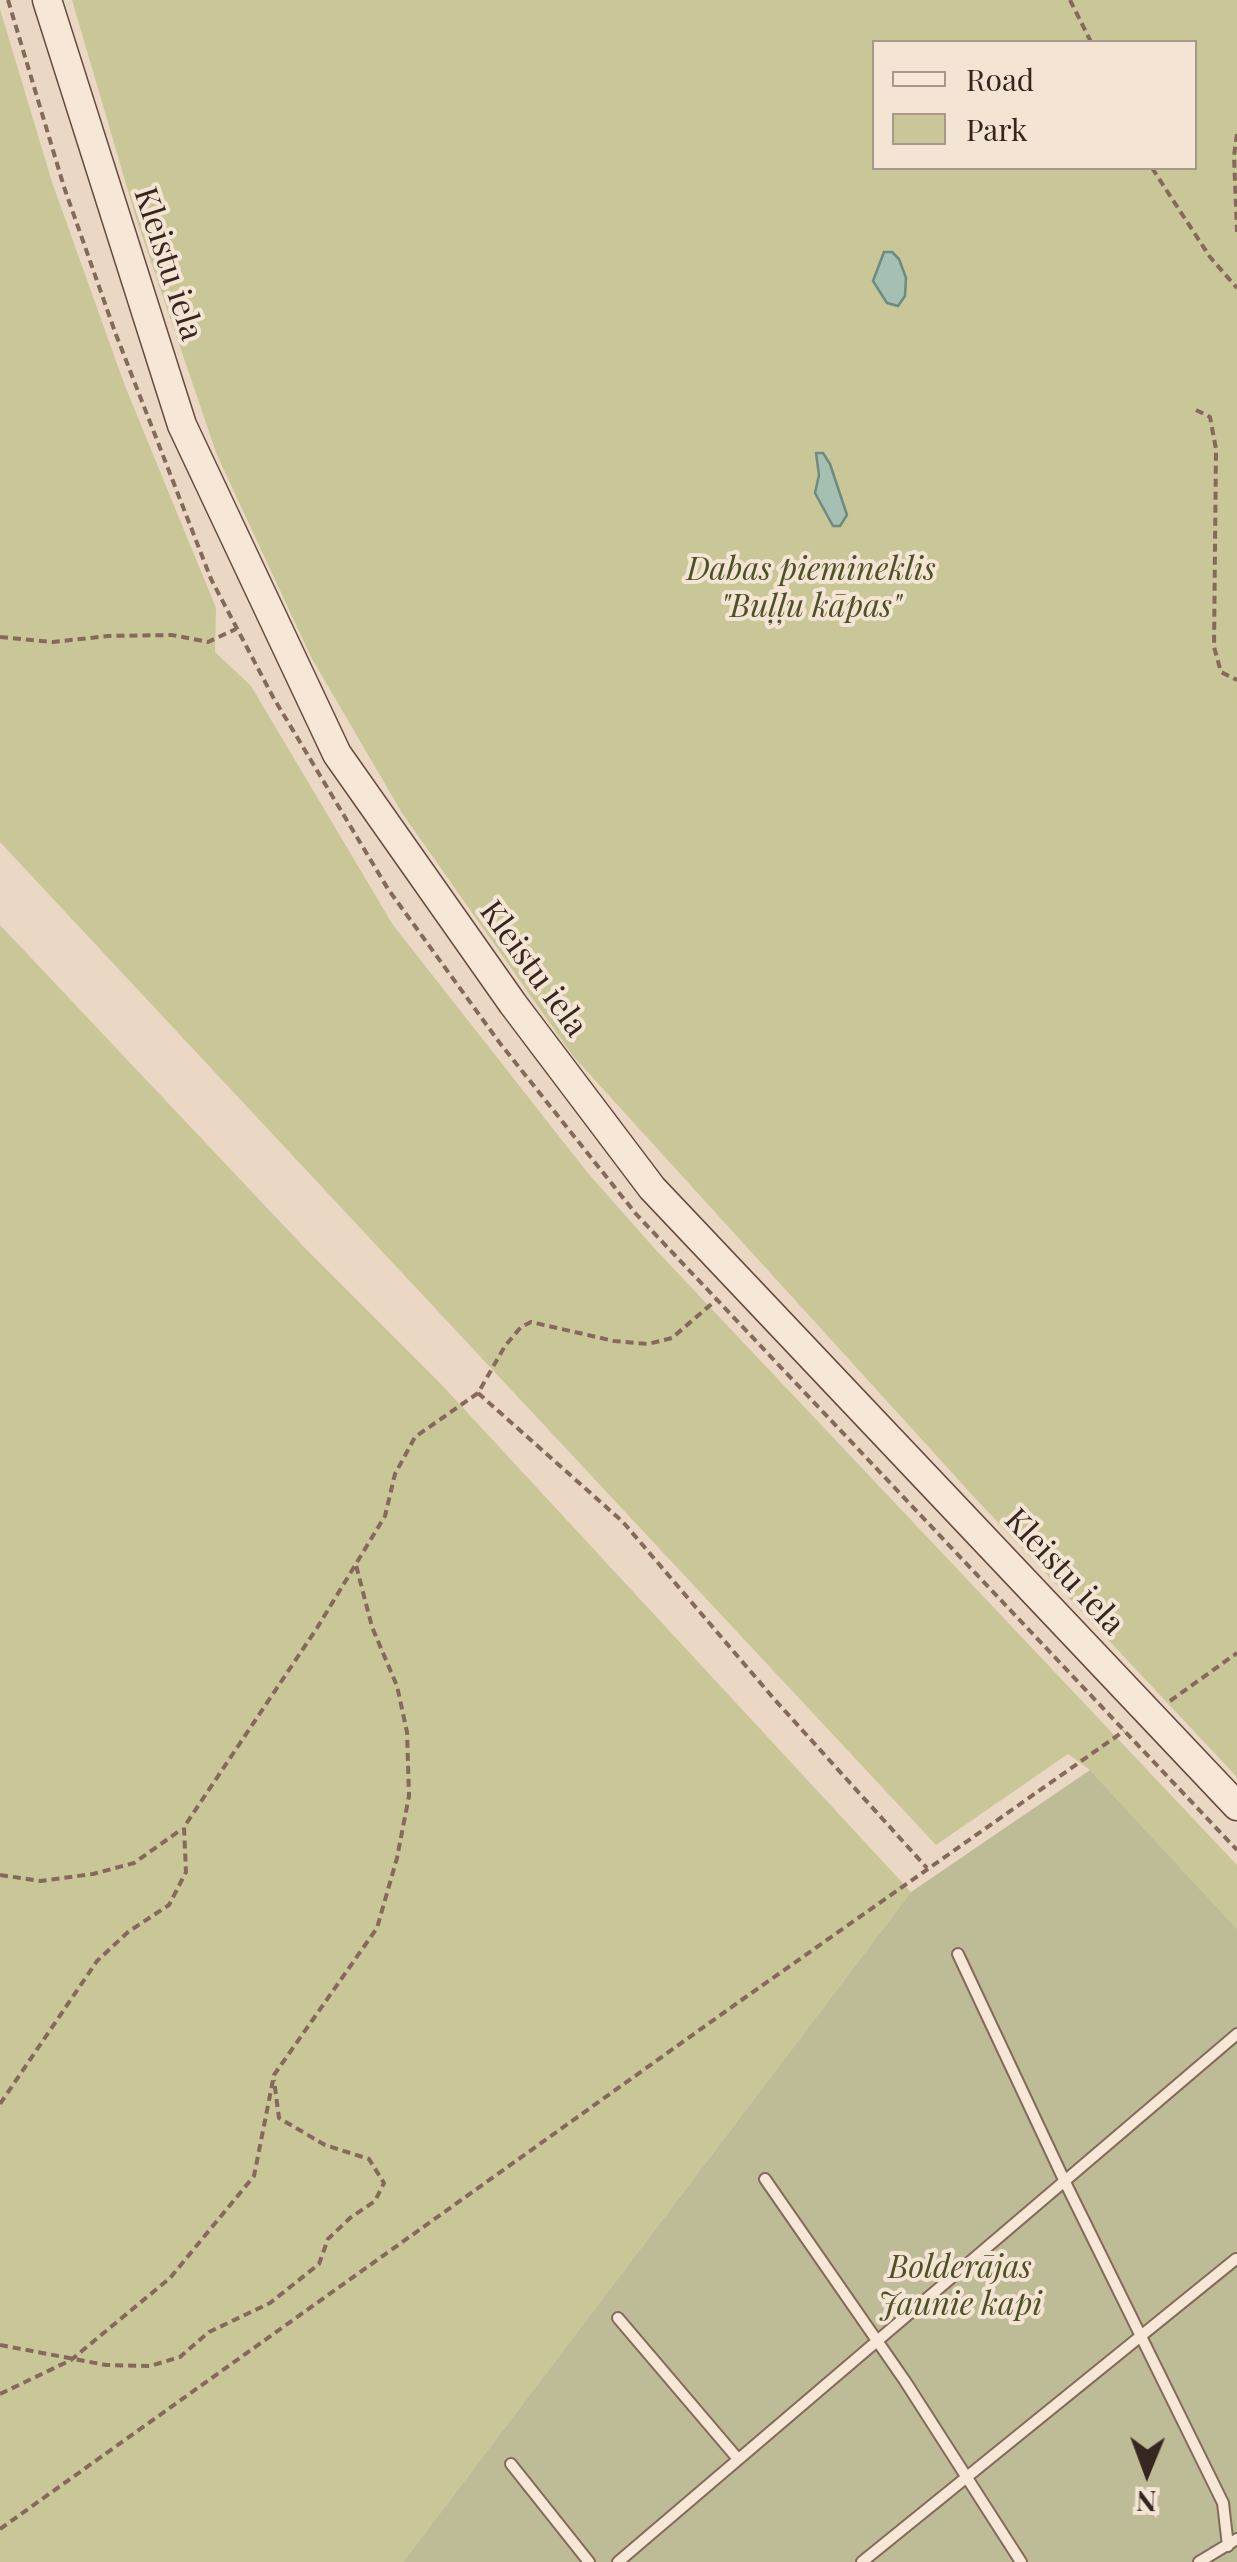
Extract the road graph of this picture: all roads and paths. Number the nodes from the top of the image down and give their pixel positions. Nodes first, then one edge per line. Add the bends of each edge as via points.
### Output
1 (8, 0) edge
2 (47, 0) edge
3 (1070, 0) edge
4 (1090, 40) edge
5 (1237, 134) edge
6 (1153, 170) edge
7 (1237, 232) edge
8 (1237, 288) edge
9 (1196, 410) dead end
10 (236, 629) junction
11 (0, 638) edge
12 (1237, 680) edge
13 (716, 1300) junction
14 (478, 1393) junction
15 (356, 1565) junction
16 (1237, 1653) edge
17 (1150, 1715) junction
18 (1124, 1731) junction
19 (1237, 1806) edge
20 (184, 1827) junction
21 (1237, 1850) edge
22 (928, 1868) junction
23 (0, 1875) edge
24 (958, 1954) dead end
25 (1237, 2034) edge
26 (274, 2076) junction
27 (0, 2104) edge
28 (765, 2179) dead end
29 (1065, 2182) junction
30 (1236, 2259) edge
31 (618, 2318) dead end
32 (1140, 2336) junction
33 (876, 2341) junction
34 (0, 2345) edge
35 (71, 2360) junction
36 (0, 2394) edge
37 (738, 2459) junction
38 (512, 2464) dead end
39 (966, 2479) junction
40 (0, 2529) edge
41 (1233, 2542) edge
42 (589, 2562) edge
43 (618, 2562) edge
44 (862, 2562) edge
45 (1021, 2562) edge
46 (1199, 2562) edge

1 - 10 path via 116,332
2 - 17 main road, Kleistu iela via 182,425 337,754 652,1188
3 - 4 path
5 - 7 path
6 - 8 path
9 - 12 path via 1210,417 1216,449 1214,647 1222,672
10 - 11 path via 208,642 172,635
10 - 13 path via 310,762 441,964 636,1214
13 - 14 path via 672,1338 648,1344 531,1322 505,1346
13 - 18 path
14 - 15 path via 415,1437 385,1516
14 - 22 path via 624,1522
15 - 20 path
15 - 26 path via 400,1701 409,1796 378,1928
16 - 17 path
17 - 19 main road, Kleistu iela
18 - 21 path
18 - 22 path
20 - 23 path via 134,1863 93,1874 41,1881
20 - 27 path via 186,1872 169,1905 97,1961
22 - 40 path
24 - 29 lane
25 - 29 lane
26 - 35 path via 254,2176 170,2278
26 - 35 path via 279,2118 324,2145 368,2159 384,2183 374,2201 328,2239 319,2264 307,2274 270,2303 209,2332 180,2357 150,2366
28 - 33 lane
29 - 32 lane
29 - 33 lane
30 - 32 lane
31 - 37 lane
32 - 39 lane
32 - 41 lane via 1223,2503
33 - 37 lane
33 - 39 lane
34 - 35 path
35 - 36 path
37 - 43 lane
38 - 42 lane
39 - 44 lane
39 - 45 lane
41 - 46 lane

